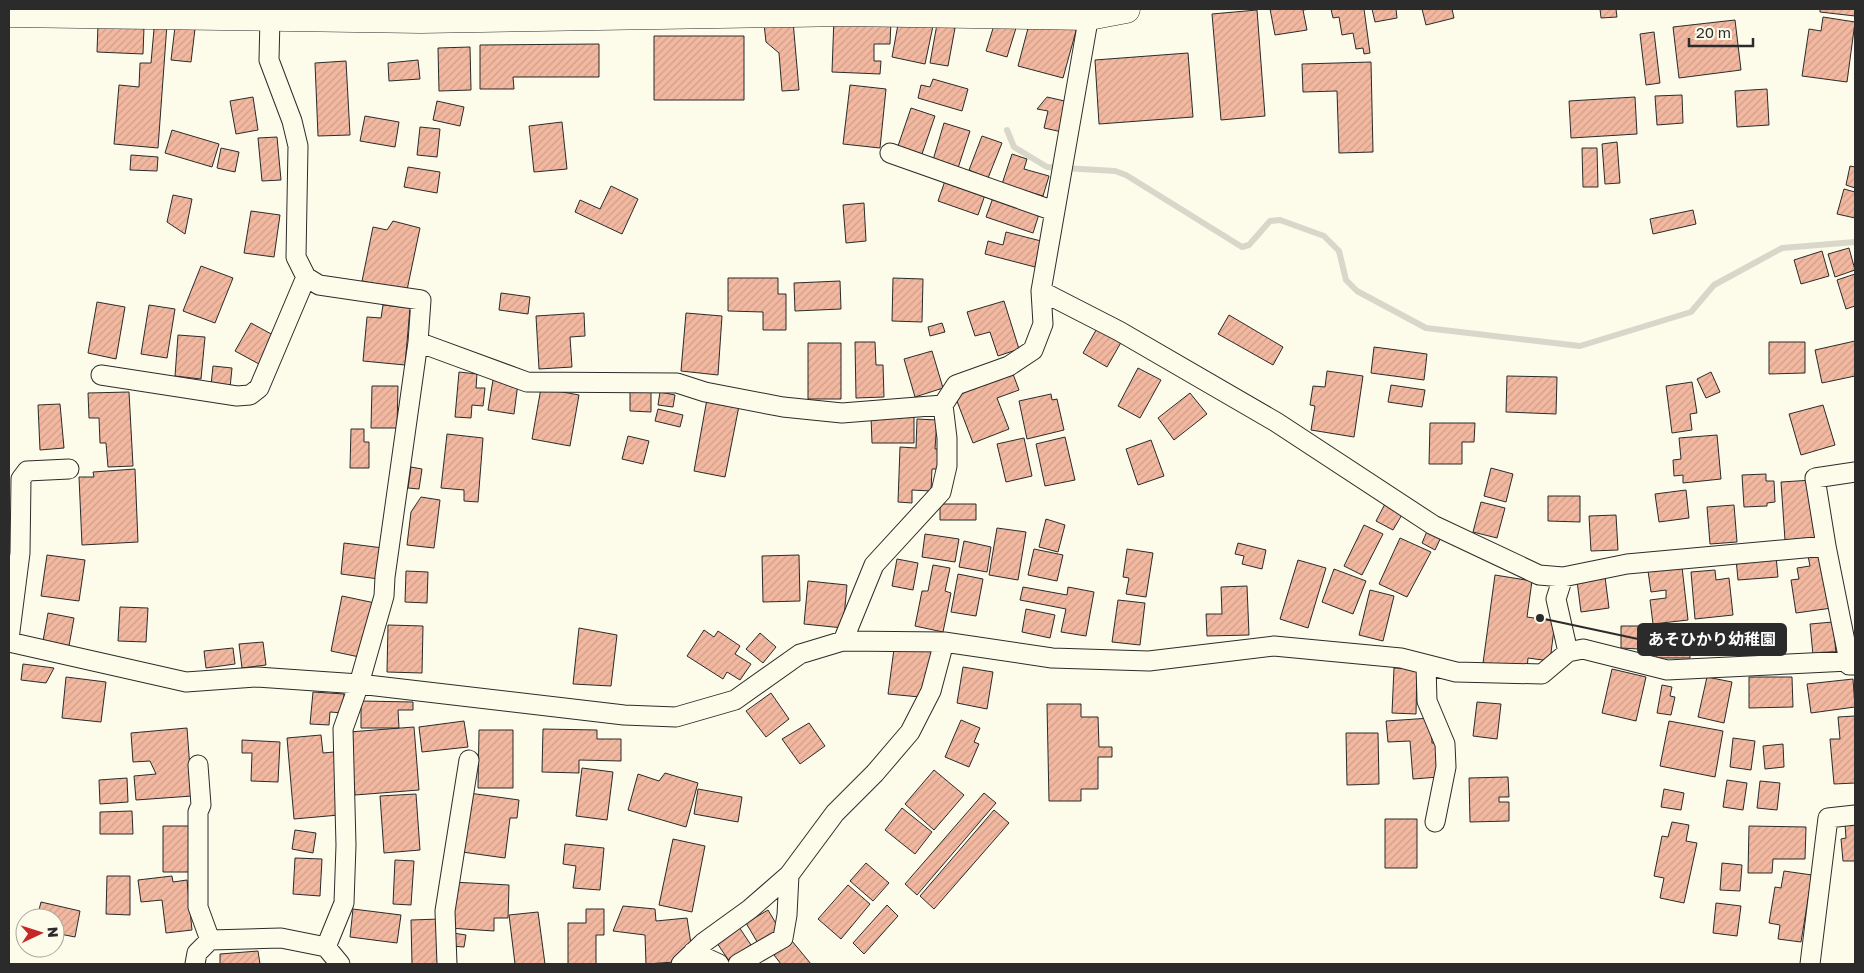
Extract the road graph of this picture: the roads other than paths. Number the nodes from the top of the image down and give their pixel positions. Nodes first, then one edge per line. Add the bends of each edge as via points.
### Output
1 (1126, 9) edge
2 (620, 12) edge
3 (1090, 12) edge
4 (9, 13) edge
5 (205, 13) edge
6 (270, 18) junction
7 (890, 153) dead end
8 (1054, 211) junction
9 (306, 277) junction
10 (1040, 291) junction
11 (418, 342) junction
12 (101, 374) dead end
13 (943, 406) junction
14 (69, 469) dead end
15 (1855, 472) edge
16 (1826, 546) junction
17 (1563, 577) junction
18 (9, 640) edge
19 (844, 641) junction
20 (944, 642) junction
21 (1568, 652) junction
22 (1852, 663) edge
23 (1426, 665) junction
24 (359, 684) junction
25 (469, 760) dead end
26 (198, 765) dead end
27 (1855, 815) edge
28 (1435, 822) dead end
29 (788, 875) junction
30 (210, 940) junction
31 (326, 947) junction
32 (687, 958) edge
33 (195, 964) edge
34 (340, 964) edge
35 (447, 964) edge
36 (718, 964) edge
37 (738, 964) edge
38 (1810, 964) edge

1 - 3 main road
2 - 3 main road
2 - 6 main road via 421,19
3 - 8 street
4 - 5 main road
5 - 6 main road
6 - 9 street via 269,60 298,146 296,257
7 - 8 street
8 - 10 street
9 - 11 street via 319,285 421,300
9 - 12 street via 259,388 250,395 238,396
10 - 13 street via 1043,324 1033,350 1010,366 956,385
10 - 17 street via 1119,331 1276,422 1433,525 1538,575
11 - 13 street via 527,382 676,383 783,407 842,414
11 - 24 street via 384,596
13 - 19 street via 947,466 941,492 874,565
14 - 18 street via 27,471 21,478 20,553
15 - 16 street via 1816,478
16 - 17 street via 1627,564
16 - 22 street
17 - 21 street via 1556,599
18 - 24 street via 186,682 257,678
19 - 20 street
19 - 24 street via 800,654 735,700 676,717 624,715
20 - 23 street via 1052,658 1149,661 1274,646 1401,658
20 - 29 street via 931,691 910,732 835,813
21 - 22 street via 1583,649 1667,670
21 - 23 street via 1542,674 1456,672
23 - 28 street via 1427,701 1445,744 1446,767
24 - 31 street via 343,729 344,903
25 - 35 street via 445,911
26 - 30 street via 202,805 198,812 198,907
27 - 38 street via 1828,818
29 - 32 street
29 - 37 street via 783,938
30 - 31 street via 281,938
30 - 33 street via 197,953
31 - 34 street
32 - 36 street

